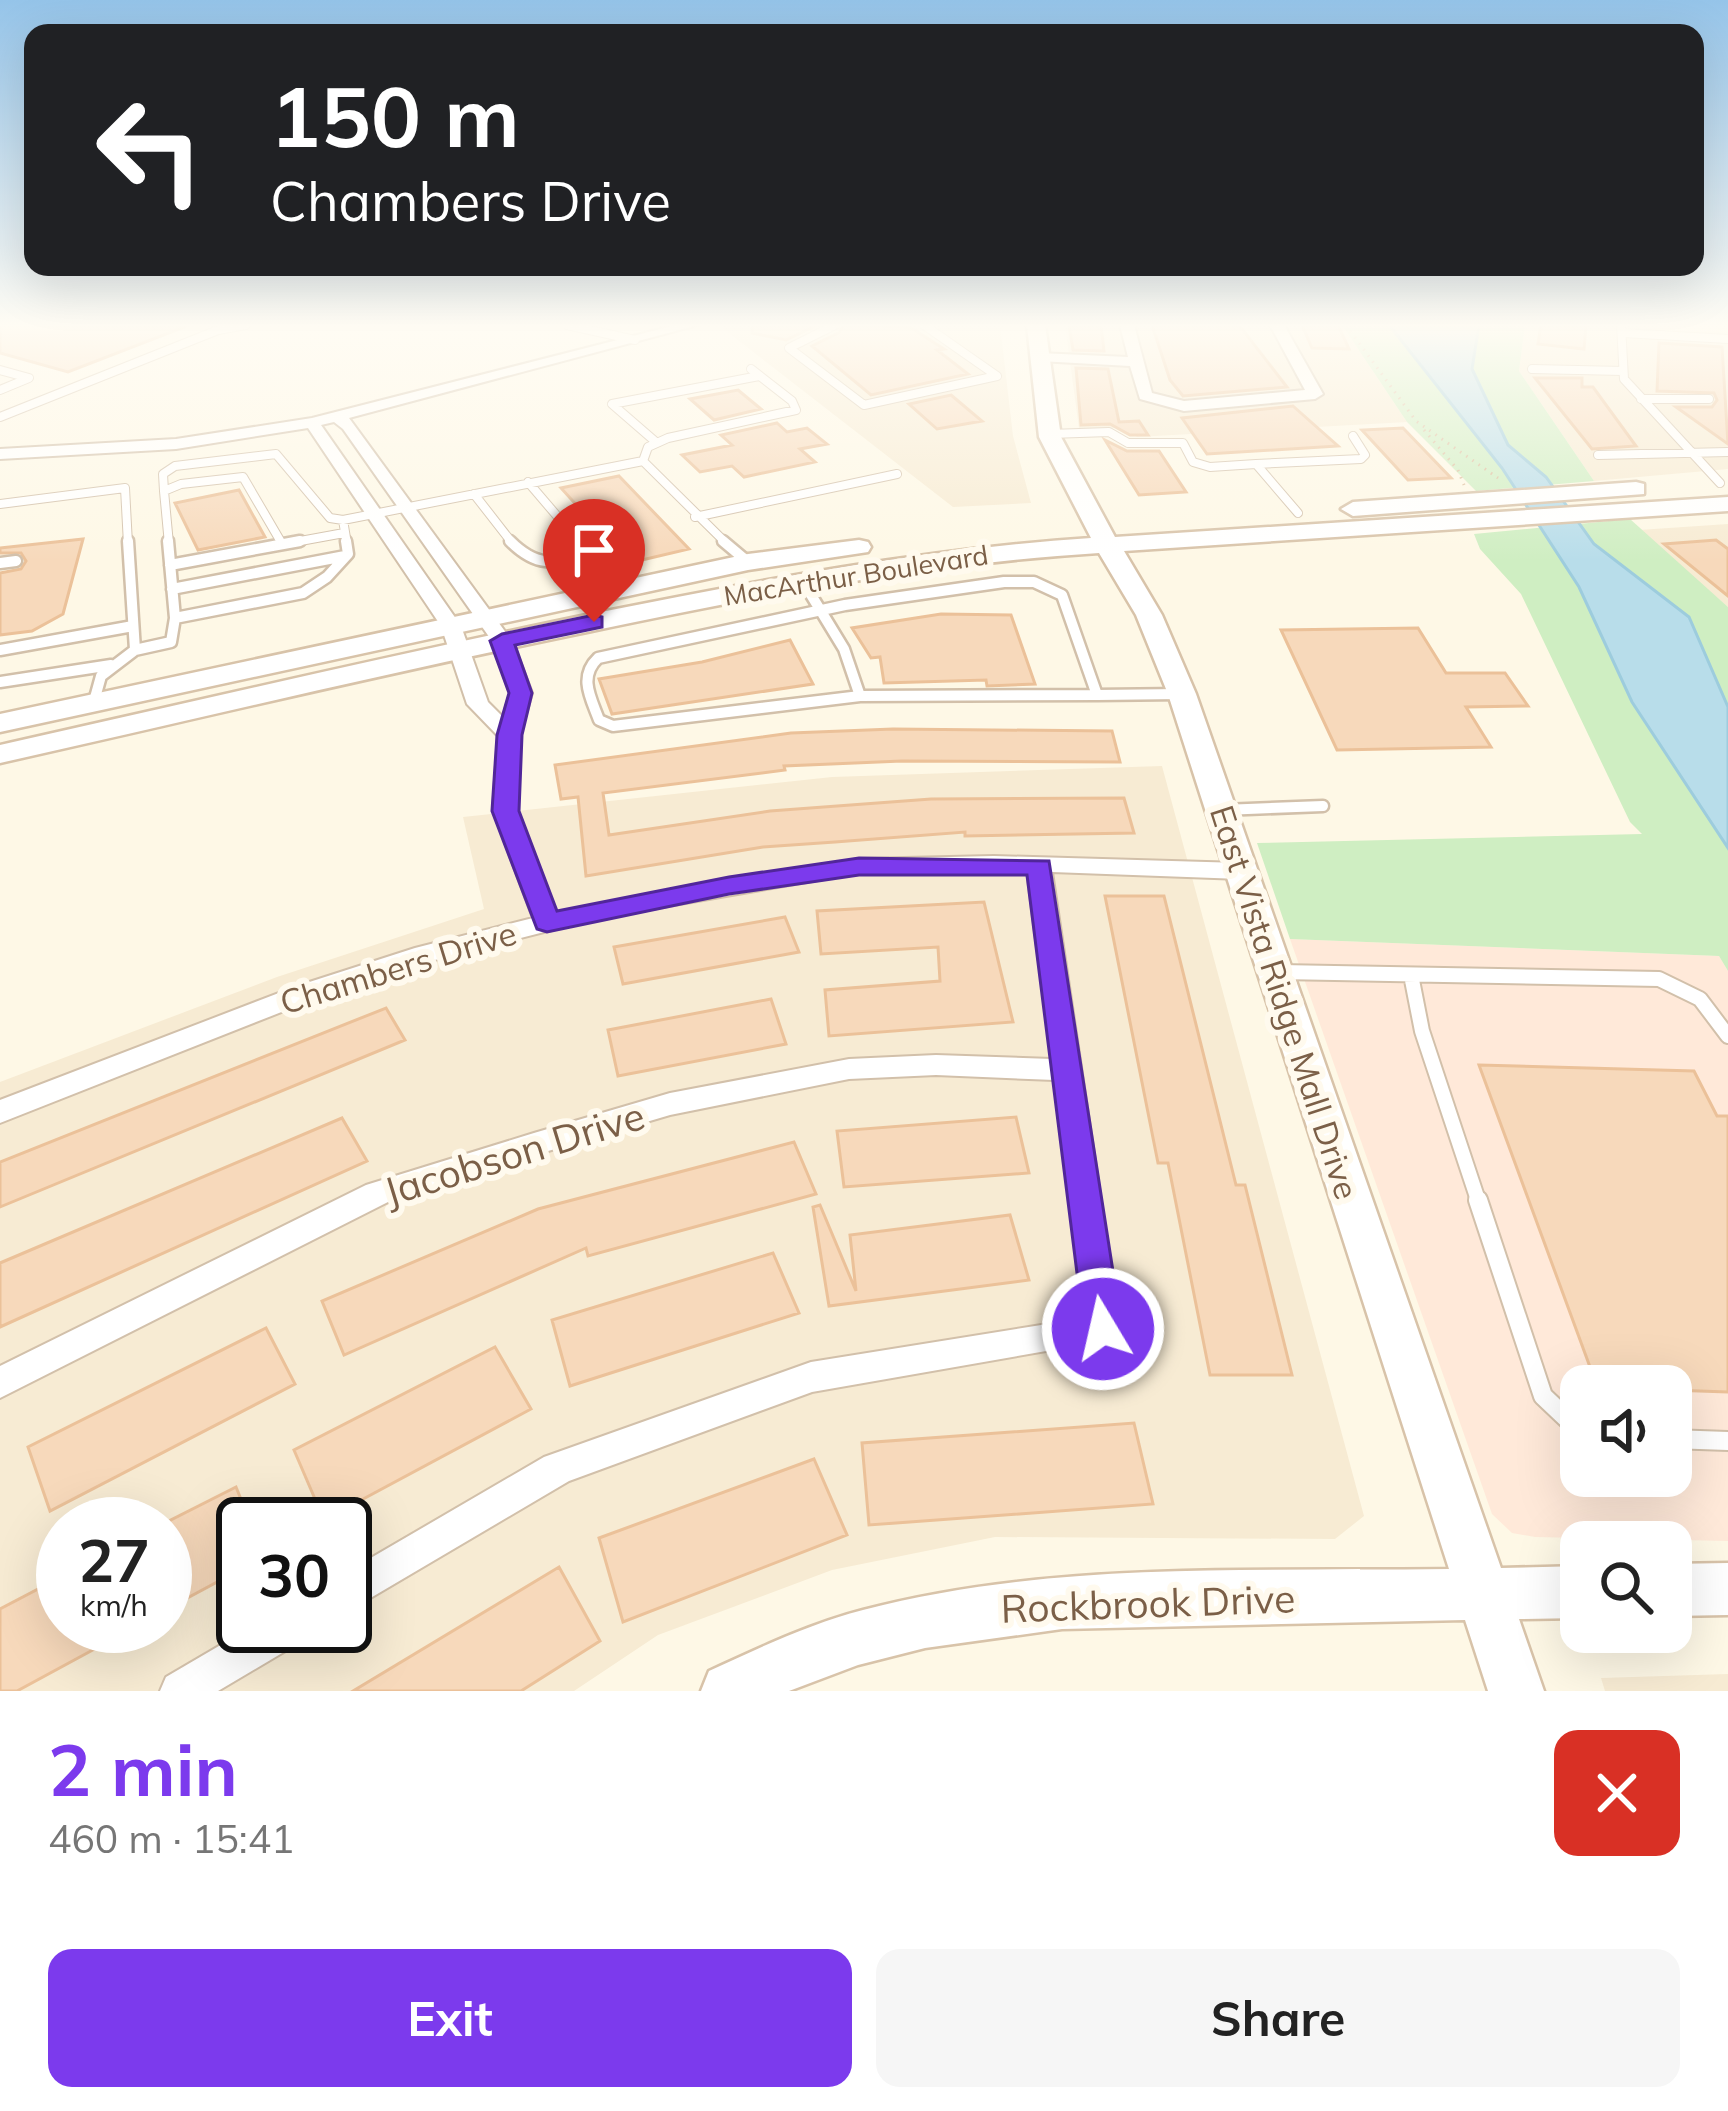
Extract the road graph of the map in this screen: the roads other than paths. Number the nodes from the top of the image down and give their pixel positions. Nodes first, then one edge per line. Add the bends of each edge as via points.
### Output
1 (33, 404) edge
2 (388, 404) edge
3 (613, 404) edge
4 (793, 404) edge
5 (1046, 404) edge
6 (1165, 404) edge
7 (1207, 404) edge
8 (1645, 404) edge
9 (0, 417) edge
10 (337, 417) junction
11 (312, 423) junction
12 (1050, 434) junction
13 (1353, 436) dead end
14 (657, 443) junction
15 (1728, 452) edge
16 (0, 454) edge
17 (1598, 455) dead end
18 (1692, 455) junction
19 (643, 461) junction
20 (1256, 464) junction
21 (897, 474) dead end
22 (528, 482) junction
23 (1725, 490) edge
24 (164, 491) junction
25 (474, 494) junction
26 (0, 504) edge
27 (408, 508) junction
28 (1298, 513) junction
29 (375, 514) junction
30 (695, 517) junction
31 (343, 527) junction
32 (1101, 535) junction
33 (281, 542) junction
34 (346, 556) junction
35 (16, 561) dead end
36 (748, 562) junction
37 (0, 563) edge
38 (170, 565) junction
39 (801, 579) junction
40 (172, 589) junction
41 (820, 610) junction
42 (175, 618) junction
43 (133, 626) junction
44 (494, 630) junction
45 (456, 638) junction
46 (0, 650) edge
47 (135, 650) junction
48 (111, 664) junction
49 (0, 682) edge
50 (1097, 694) junction
51 (1182, 694) junction
52 (860, 696) junction
53 (93, 705) junction
54 (0, 724) edge
55 (509, 735) junction
56 (0, 754) edge
57 (1323, 806) dead end
58 (1221, 810) junction
59 (1040, 867) junction
60 (1241, 871) junction
61 (547, 922) junction
62 (1274, 972) junction
63 (1412, 974) junction
64 (1728, 1036) edge
65 (1067, 1070) junction
66 (0, 1112) edge
67 (0, 1383) edge
68 (1560, 1412) edge
69 (1692, 1440) edge
70 (1728, 1441) edge
71 (372, 1578) edge
72 (1728, 1589) edge
73 (1692, 1590) edge
74 (1560, 1592) edge
75 (1481, 1594) junction
76 (244, 1653) edge
77 (180, 1691) edge
78 (729, 1691) edge
79 (1516, 1691) edge

1 - 9 lane
2 - 10 street
3 - 14 lane
4 - 14 lane via 796,410
5 - 12 main road, East Vista Ridge Mall Drive
6 - 7 street
8 - 18 lane
10 - 11 street
10 - 27 street
11 - 16 street via 116,449
11 - 29 street
12 - 20 lane via 1109,432 1128,443 1183,443 1193,462 1210,466
12 - 32 main road, East Vista Ridge Mall Drive
13 - 20 lane via 1360,459
14 - 19 lane
15 - 18 lane
17 - 18 lane
18 - 23 lane
19 - 22 lane
19 - 30 lane
20 - 28 lane
21 - 30 lane
22 - 25 lane
22 - 25 lane via 584,549 561,563 532,563
23 - 28 main road, MacArthur Boulevard via 1492,488
23 - 32 main road, MacArthur Boulevard via 1605,514
24 - 31 lane via 163,474 175,466 276,454
24 - 33 lane via 243,477
24 - 38 lane
25 - 27 lane
26 - 43 lane via 124,488
27 - 29 lane
27 - 44 street
28 - 32 main road, MacArthur Boulevard
29 - 31 lane
29 - 45 street
30 - 36 lane
31 - 33 lane
31 - 34 lane
32 - 36 main road, MacArthur Boulevard via 916,538
32 - 39 main road, MacArthur Boulevard
32 - 51 main road, East Vista Ridge Mall Drive via 1149,615
33 - 38 lane
34 - 40 lane
34 - 42 lane via 303,593
35 - 37 lane
36 - 44 main road, MacArthur Boulevard
38 - 40 lane
39 - 41 lane
39 - 44 main road, MacArthur Boulevard
40 - 42 lane
41 - 50 lane via 1034,582 1062,595
41 - 52 lane
41 - 52 lane via 598,658 584,677 599,720 632,727
42 - 47 lane via 172,642
43 - 46 lane
43 - 47 lane
44 - 45 main road, MacArthur Boulevard
44 - 55 street via 520,693
45 - 53 main road, MacArthur Boulevard
45 - 55 street via 478,704
45 - 56 main road, MacArthur Boulevard
47 - 48 lane
48 - 49 lane
48 - 53 lane
50 - 51 lane
50 - 52 lane
51 - 58 main road, East Vista Ridge Mall Drive
53 - 54 main road, MacArthur Boulevard
55 - 61 street via 506,811
57 - 58 lane
58 - 60 main road, East Vista Ridge Mall Drive
59 - 60 street, Chambers Drive
59 - 61 street, Chambers Drive via 859,866
59 - 65 street
60 - 62 main road, East Vista Ridge Mall Drive
61 - 66 street, Chambers Drive via 307,992
62 - 63 lane
62 - 75 main road, East Vista Ridge Mall Drive
63 - 64 lane via 1659,980 1686,987 1715,1011
63 - 68 lane via 1422,1031 1543,1396
65 - 67 street, Jacobson Drive via 848,1069 647,1111 377,1193
65 - 71 street via 1103,1329 811,1377 557,1469
69 - 70 lane
72 - 73 main road
74 - 75 main road, Rockbrook Drive
75 - 78 main road, Rockbrook Drive via 1191,1598 944,1614 837,1643
75 - 79 main road, East Vista Ridge Mall Drive
76 - 77 street

